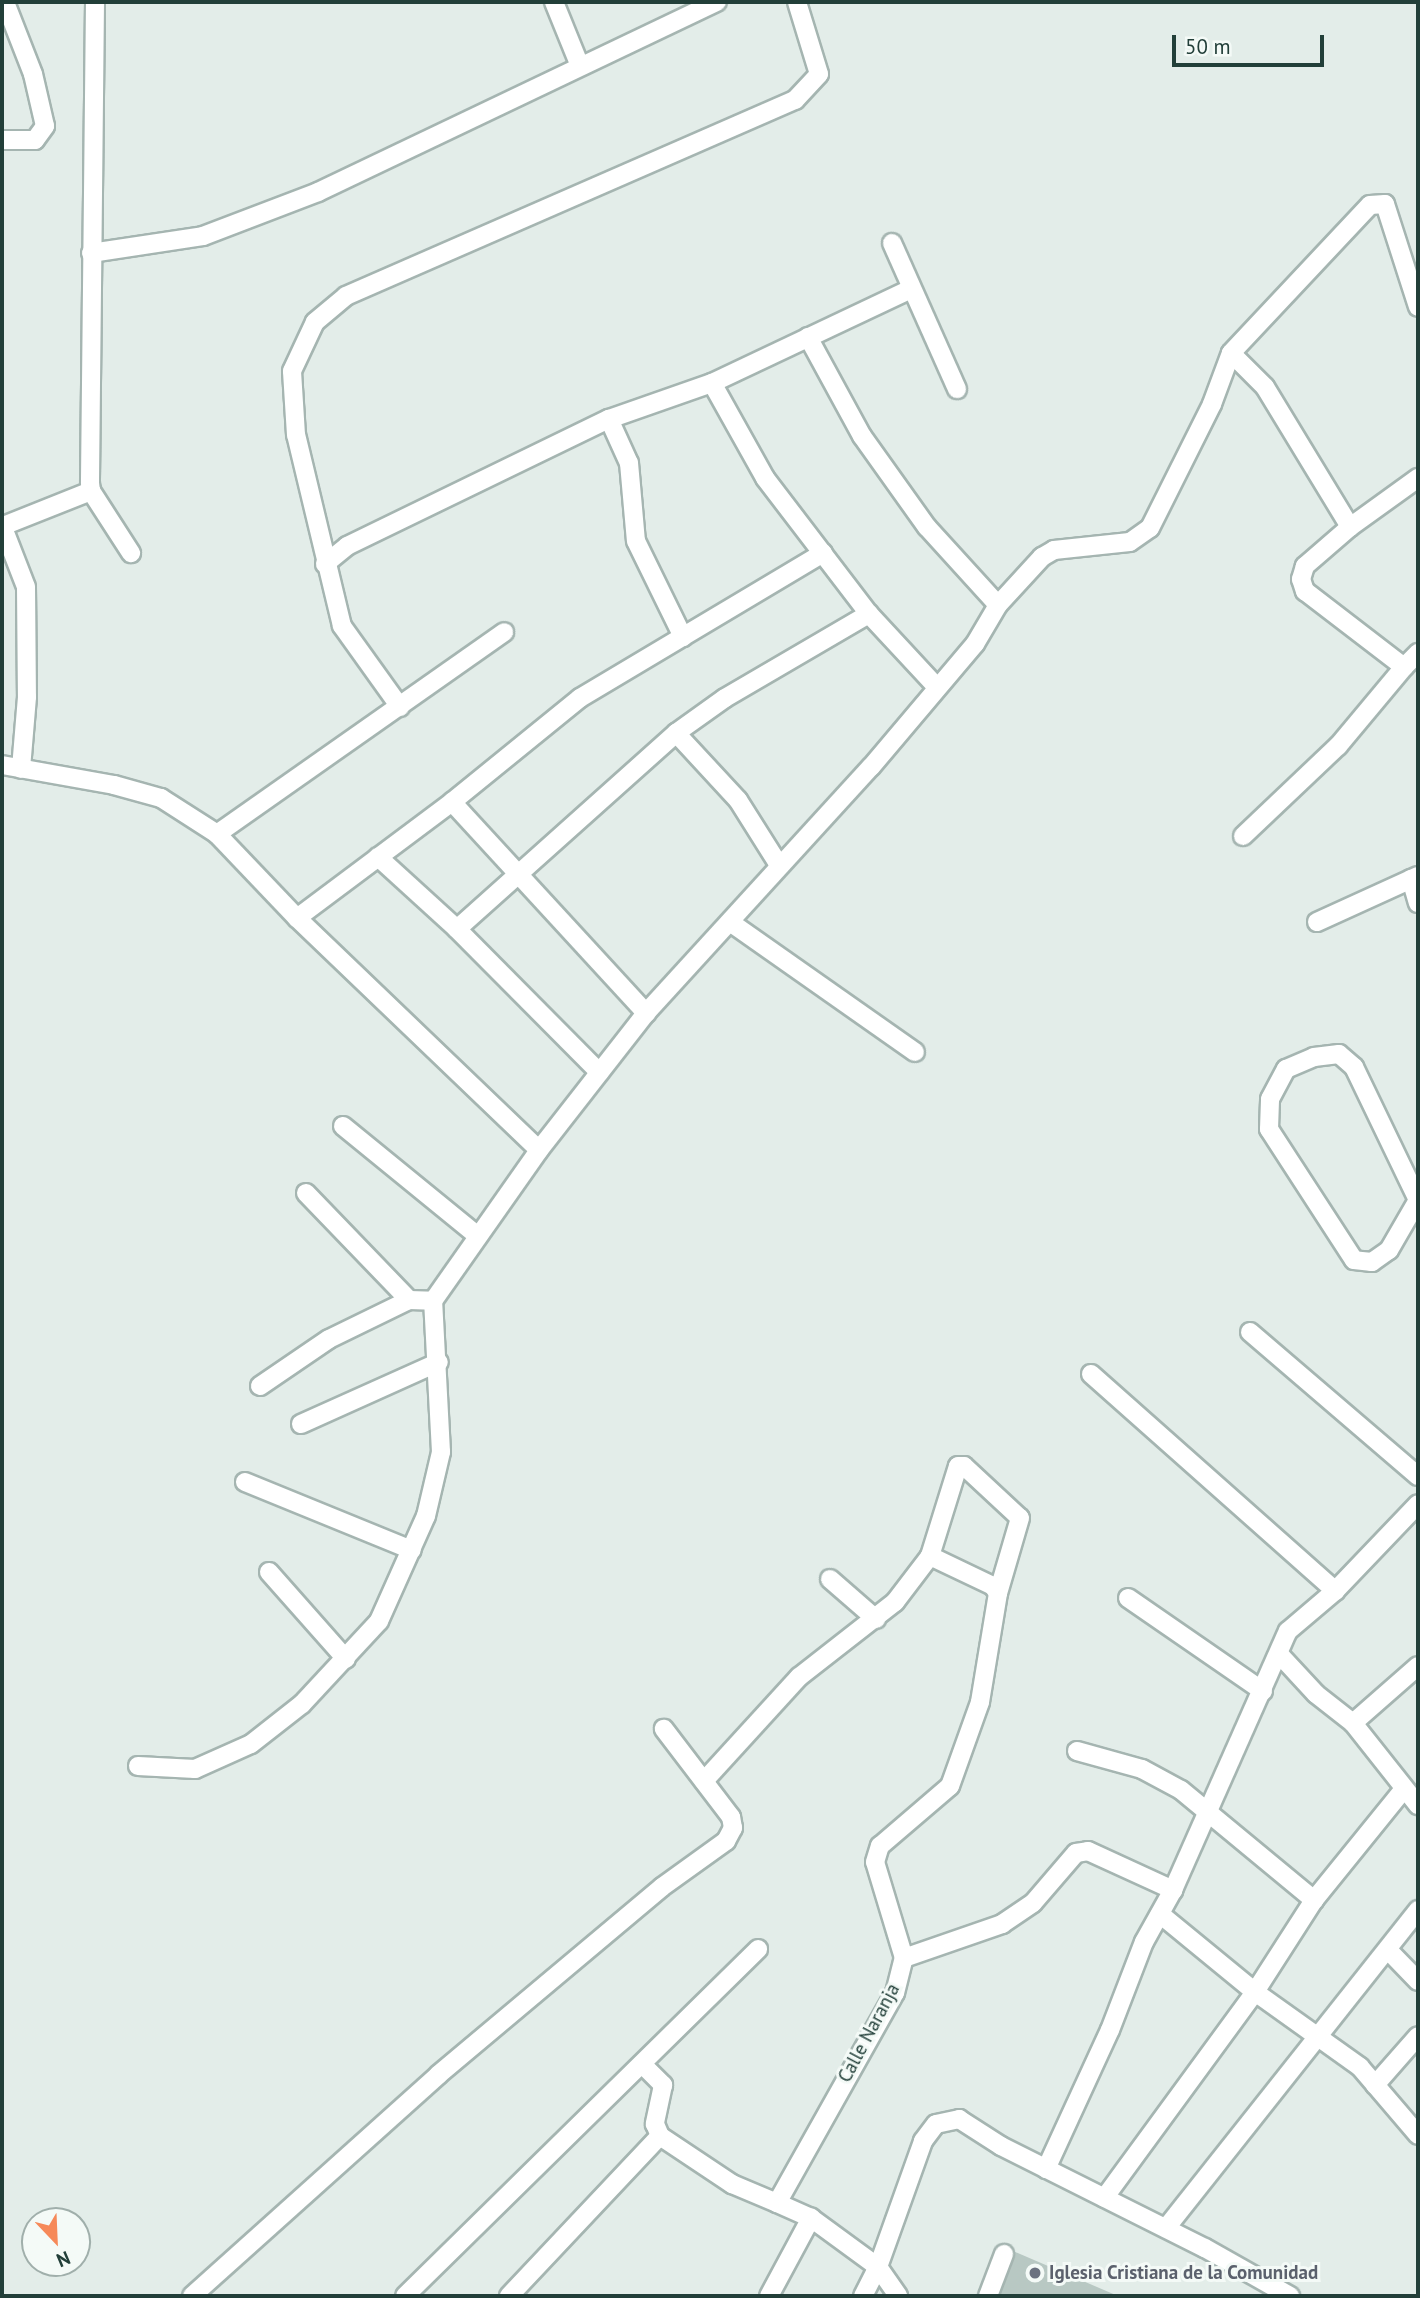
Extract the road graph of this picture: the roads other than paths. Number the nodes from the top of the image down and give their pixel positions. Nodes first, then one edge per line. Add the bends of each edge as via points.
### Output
1 (5, 2) edge
2 (95, 2) edge
3 (554, 2) edge
4 (718, 2) edge
5 (797, 2) edge
6 (686, 8) edge
7 (580, 66) junction
8 (2, 140) edge
9 (892, 243) dead end
10 (90, 253) junction
11 (909, 289) junction
12 (1418, 307) edge
13 (808, 337) junction
14 (1231, 353) junction
15 (712, 383) junction
16 (957, 389) dead end
17 (609, 419) junction
18 (1418, 478) edge
19 (91, 491) junction
20 (2, 526) edge
21 (1350, 527) junction
22 (131, 553) dead end
23 (823, 553) junction
24 (325, 564) junction
25 (998, 605) junction
26 (869, 614) junction
27 (504, 632) dead end
28 (683, 637) junction
29 (1418, 653) edge
30 (1404, 667) junction
31 (936, 686) junction
32 (400, 707) junction
33 (676, 733) junction
34 (2, 765) edge
35 (21, 769) junction
36 (452, 802) junction
37 (217, 834) junction
38 (1243, 836) dead end
39 (378, 857) junction
40 (779, 865) junction
41 (517, 872) junction
42 (1414, 878) edge
43 (1418, 903) edge
44 (297, 918) junction
45 (730, 922) junction
46 (1317, 922) dead end
47 (457, 929) junction
48 (646, 1013) junction
49 (915, 1052) dead end
50 (599, 1072) junction
51 (343, 1126) dead end
52 (538, 1150) junction
53 (306, 1193) dead end
54 (1418, 1200) edge
55 (478, 1236) junction
56 (409, 1300) junction
57 (433, 1301) junction
58 (1250, 1332) dead end
59 (439, 1362) junction
60 (1091, 1374) dead end
61 (260, 1386) dead end
62 (301, 1424) dead end
63 (1418, 1476) edge
64 (245, 1482) dead end
65 (1418, 1504) edge
66 (412, 1550) junction
67 (930, 1556) junction
68 (269, 1572) dead end
69 (830, 1579) dead end
70 (1335, 1591) junction
71 (998, 1593) junction
72 (1128, 1598) dead end
73 (876, 1619) junction
74 (1279, 1654) junction
75 (346, 1659) junction
76 (1418, 1666) edge
77 (1263, 1691) junction
78 (1353, 1723) junction
79 (664, 1729) dead end
80 (1077, 1751) dead end
81 (138, 1766) dead end
82 (704, 1781) junction
83 (1404, 1789) junction
84 (1418, 1805) edge
85 (1205, 1811) junction
86 (1173, 1890) junction
87 (1314, 1900) junction
88 (1418, 1910) edge
89 (1160, 1914) junction
90 (758, 1949) dead end
91 (1388, 1950) junction
92 (904, 1958) junction
93 (1418, 1981) edge
94 (1255, 1992) junction
95 (1315, 2036) junction
96 (1418, 2036) edge
97 (642, 2064) junction
98 (1375, 2085) junction
99 (1418, 2135) edge
100 (660, 2136) junction
101 (1046, 2169) junction
102 (1104, 2198) junction
103 (777, 2203) junction
104 (811, 2218) junction
105 (1166, 2228) junction
106 (1004, 2254) dead end
107 (878, 2267) junction
108 (192, 2296) edge
109 (405, 2296) edge
110 (509, 2296) edge
111 (769, 2296) edge
112 (863, 2296) edge
113 (898, 2296) edge
114 (988, 2296) edge
115 (1290, 2296) edge

1 - 8 street via 33,74 45,127 35,140
2 - 10 street
3 - 7 street
4 - 6 street
5 - 24 street via 820,74 794,100 346,296 315,322 292,371 296,435
6 - 7 street
7 - 10 street via 318,192 203,236
9 - 11 street
10 - 19 street
11 - 13 street
11 - 16 street
12 - 14 street via 1385,204 1379,201
13 - 15 street
13 - 25 street via 878,459 926,527
14 - 21 street via 1265,387
14 - 25 street via 1212,404 1150,528 1130,542 1054,550
15 - 17 street
15 - 23 street via 765,478
17 - 24 street via 347,546
17 - 28 street via 629,463 636,541
18 - 21 street
19 - 20 street
19 - 22 street
20 - 35 street via 26,587 27,697
21 - 30 street via 1305,566 1301,579 1305,591
23 - 26 street
23 - 28 street
24 - 32 street via 342,626
25 - 31 street via 975,645
26 - 31 street
26 - 33 street via 725,698
27 - 32 street
28 - 36 street via 580,698
29 - 30 street
30 - 38 street via 1338,746
31 - 40 street via 871,767
32 - 37 street
33 - 40 street via 738,800
33 - 41 street
34 - 35 street
35 - 37 street via 114,785 161,799
36 - 39 street
36 - 41 street
37 - 44 street
39 - 44 street
39 - 47 street
40 - 45 street
41 - 47 street
41 - 48 street
42 - 43 street
42 - 46 street
44 - 52 street
45 - 48 street
45 - 49 street
47 - 50 street
48 - 50 street
50 - 52 street
51 - 55 street
52 - 55 street
53 - 56 street
54 - 54 street via 1389,1250 1372,1262 1354,1260 1269,1129 1270,1099 1286,1069 1314,1057 1339,1054 1354,1067
55 - 57 street
56 - 57 street
56 - 61 street via 329,1339
57 - 59 street
58 - 63 street
59 - 62 street
59 - 66 street via 441,1452
60 - 70 street
64 - 66 street
65 - 70 street
66 - 75 street via 379,1621
67 - 71 street
67 - 71 street, Calle Naranja via 954,1471 964,1466 1020,1518
67 - 73 street
68 - 75 street
69 - 73 street
70 - 74 street via 1289,1632
71 - 92 street, Calle Naranja via 980,1702 950,1786 880,1846 876,1862
72 - 77 street
73 - 82 street via 799,1677
74 - 77 street
74 - 78 street via 1316,1694
75 - 81 street via 302,1704 251,1744 195,1769
76 - 78 street
77 - 85 street
78 - 83 street
79 - 82 street
80 - 85 street via 1142,1769 1181,1790
82 - 108 street via 731,1817 733,1828 726,1840 662,1887 438,2075
83 - 84 street
83 - 87 street
85 - 86 street
85 - 87 street
86 - 89 street
86 - 92 street via 1088,1851 1076,1853 1033,1903 1002,1924
87 - 94 street
88 - 91 street
89 - 94 street
89 - 101 street
90 - 97 street
91 - 93 street
91 - 95 street
92 - 103 street, Calle Naranja via 895,1993
94 - 95 street
94 - 102 street
95 - 98 street via 1360,2067
95 - 105 street
96 - 98 street
97 - 100 street via 663,2085 655,2124
97 - 109 street
98 - 99 street
100 - 103 street via 732,2184
100 - 110 street
101 - 102 street
101 - 107 street via 960,2119 936,2124 923,2141
102 - 105 street
103 - 104 street
104 - 107 street
104 - 111 street
105 - 115 street
106 - 114 street
107 - 112 street
107 - 113 street

